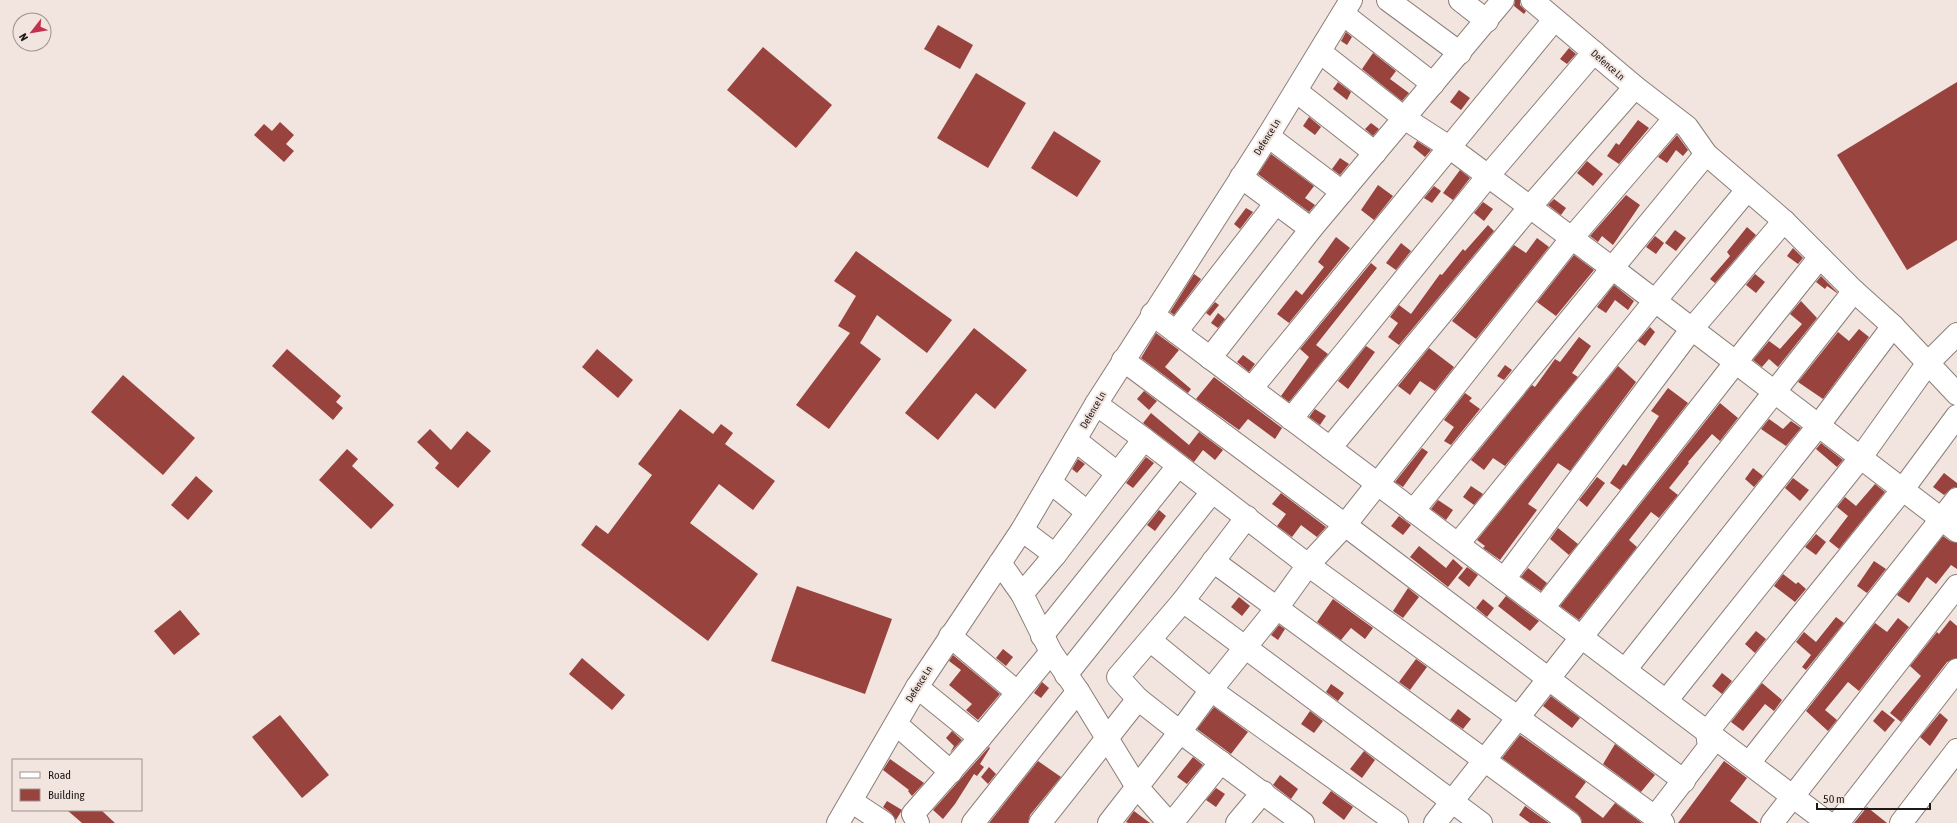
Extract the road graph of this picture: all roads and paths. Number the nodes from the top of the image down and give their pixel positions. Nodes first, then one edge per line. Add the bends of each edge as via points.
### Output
1 (1388, 0) edge
2 (1460, 0) edge
3 (1503, 0) edge
4 (1532, 0) edge
5 (1347, 7) edge
6 (1554, 20) junction
7 (1487, 21) junction
8 (1320, 52) junction
9 (1594, 52) junction
10 (1460, 53) junction
11 (1433, 84) junction
12 (1635, 88) junction
13 (1296, 91) junction
14 (1404, 118) junction
15 (1681, 122) junction
16 (1268, 136) junction
17 (1449, 147) junction
18 (1375, 153) junction
19 (1706, 154) junction
20 (1488, 176) junction
21 (1242, 177) junction
22 (1747, 190) junction
23 (1342, 192) junction
24 (1276, 203) junction
25 (1529, 208) junction
26 (1784, 221) junction
27 (1311, 229) junction
28 (1572, 239) junction
29 (1820, 258) junction
30 (1612, 268) junction
31 (1854, 291) junction
32 (1654, 302) junction
33 (1152, 314) junction
34 (1893, 326) junction
35 (1691, 330) junction
36 (1176, 332) junction
37 (1957, 334) edge
38 (1210, 358) junction
39 (1123, 360) junction
40 (1736, 362) junction
41 (1928, 363) junction
42 (1251, 389) junction
43 (1775, 392) junction
44 (1957, 394) edge
45 (1096, 404) junction
46 (1957, 416) edge
47 (1291, 419) junction
48 (1818, 426) junction
49 (1144, 439) junction
50 (1075, 440) junction
51 (1330, 448) junction
52 (1861, 457) junction
53 (1178, 466) junction
54 (1117, 473) junction
55 (1050, 482) junction
56 (1377, 483) junction
57 (1903, 489) junction
58 (1212, 492) junction
59 (1957, 499) edge
60 (1414, 511) junction
61 (1087, 512) junction
62 (1247, 517) junction
63 (1345, 525) junction
64 (1949, 525) edge
65 (1022, 530) junction
66 (1458, 544) junction
67 (1054, 555) junction
68 (1213, 561) junction
69 (1000, 563) junction
70 (1308, 565) junction
71 (1504, 579) junction
72 (1957, 586) edge
73 (1022, 594) junction
74 (1184, 601) junction
75 (1278, 608) junction
76 (1543, 608) junction
77 (950, 636) junction
78 (1582, 638) junction
79 (1151, 641) junction
80 (1046, 644) junction
81 (1245, 647) junction
82 (1625, 670) junction
83 (1957, 670) edge
84 (1548, 680) junction
85 (1072, 683) junction
86 (917, 687) junction
87 (1211, 690) junction
88 (1017, 692) junction
89 (1138, 699) junction
90 (1666, 701) junction
91 (1518, 718) junction
92 (896, 724) junction
93 (1180, 732) junction
94 (1707, 732) junction
95 (1106, 737) junction
96 (980, 738) junction
97 (1957, 750) edge
98 (1485, 761) junction
99 (1220, 762) junction
100 (1749, 763) junction
101 (950, 772) junction
102 (1684, 781) junction
103 (1137, 786) junction
104 (1263, 792) junction
105 (1792, 796) junction
106 (851, 801) junction
107 (1452, 801) junction
108 (1659, 820) edge
109 (838, 823) edge
110 (884, 823) edge
111 (918, 823) edge
112 (973, 823) edge
113 (1040, 823) edge
114 (1108, 823) edge
115 (1170, 823) edge
116 (1237, 823) edge
117 (1303, 823) edge
118 (1396, 823) edge
119 (1435, 823) edge
120 (1481, 823) edge
121 (1570, 823) edge
122 (1772, 823) edge
123 (1828, 823) edge
124 (1838, 823) edge
125 (1901, 823) edge

1 - 10 street
2 - 7 street
3 - 7 street
4 - 6 street, Defence Ln
5 - 8 street, Defence Ln
5 - 11 street
6 - 9 street, Defence Ln
6 - 17 street
7 - 10 street
8 - 13 street, Defence Ln
8 - 14 street
9 - 12 street, Defence Ln
9 - 20 street
10 - 11 street
11 - 14 street
12 - 15 street, Defence Ln
12 - 25 street
13 - 16 street, Defence Ln
13 - 18 street
14 - 17 street
14 - 18 street
15 - 19 street, Defence Ln
15 - 28 street
16 - 21 street, Defence Ln
16 - 23 street
17 - 20 street
17 - 42 street
18 - 23 street
19 - 22 street, Defence Ln
19 - 30 street
20 - 25 street
20 - 47 street
21 - 24 street
21 - 33 street, Defence Ln
22 - 26 street, Defence Ln
22 - 32 street
23 - 27 street
24 - 27 street
24 - 36 street
25 - 28 street
25 - 51 street
26 - 29 street, Defence Ln
26 - 35 street
27 - 38 street
28 - 30 street
28 - 56 street
29 - 31 street, Defence Ln
29 - 40 street
30 - 32 street
30 - 60 street
31 - 34 street, Defence Ln
31 - 43 street
32 - 35 street
32 - 66 street
33 - 36 street
33 - 39 street, Defence Ln
34 - 41 street, Defence Ln
34 - 48 street
35 - 40 street
35 - 71 street
36 - 38 street
37 - 41 street
38 - 42 street
39 - 45 street, Defence Ln
39 - 63 street
40 - 43 street
40 - 76 street
41 - 44 street, Defence Ln
41 - 52 street
42 - 47 street
43 - 48 street
43 - 78 street
45 - 49 street
45 - 50 street, Defence Ln
46 - 57 street
47 - 51 street
48 - 52 street
48 - 82 street
49 - 53 street
49 - 54 street
50 - 54 street
50 - 55 street, Defence Ln
51 - 56 street
52 - 57 street
52 - 90 street
53 - 58 street
53 - 80 street
54 - 61 street
55 - 61 street
55 - 65 street, Defence Ln
56 - 60 street
56 - 63 street
57 - 64 street
57 - 94 street
58 - 62 street
58 - 85 street
59 - 64 street
60 - 66 street
61 - 67 street
62 - 68 street
62 - 70 street
63 - 70 street
63 - 84 street
64 - 100 street
65 - 67 street
65 - 69 street, Defence Ln
66 - 71 street
67 - 73 street
68 - 74 street
68 - 75 street
69 - 73 street
69 - 77 street, Defence Ln
70 - 75 street
70 - 91 street
71 - 76 street
72 - 105 street
73 - 80 street
74 - 79 street
74 - 81 street
75 - 81 street
75 - 98 street
76 - 78 street
77 - 86 street, Defence Ln
77 - 88 street
78 - 82 street
78 - 84 street
79 - 87 street
79 - 89 street via 1118,677
80 - 85 street
80 - 88 street
81 - 87 street
81 - 107 street
82 - 90 street
83 - 124 street
84 - 91 street
84 - 102 street
85 - 95 street
85 - 112 street
86 - 92 street, Defence Ln
86 - 96 street
87 - 93 street
87 - 118 street
88 - 96 street
89 - 93 street
89 - 95 street
90 - 94 street
91 - 98 street
91 - 108 street
92 - 101 street
92 - 106 street, Defence Ln
93 - 99 street
93 - 103 street
94 - 100 street
94 - 102 street via 1709,747
95 - 103 street
95 - 113 street
96 - 101 street
97 - 125 street
98 - 107 street
98 - 121 street
99 - 104 street
99 - 115 street
100 - 105 street
101 - 111 street via 913,814
102 - 108 street
103 - 114 street
103 - 115 street
104 - 116 street
104 - 117 street
105 - 122 street
105 - 123 street
106 - 109 street, Defence Ln
106 - 110 street
107 - 119 street
107 - 120 street

